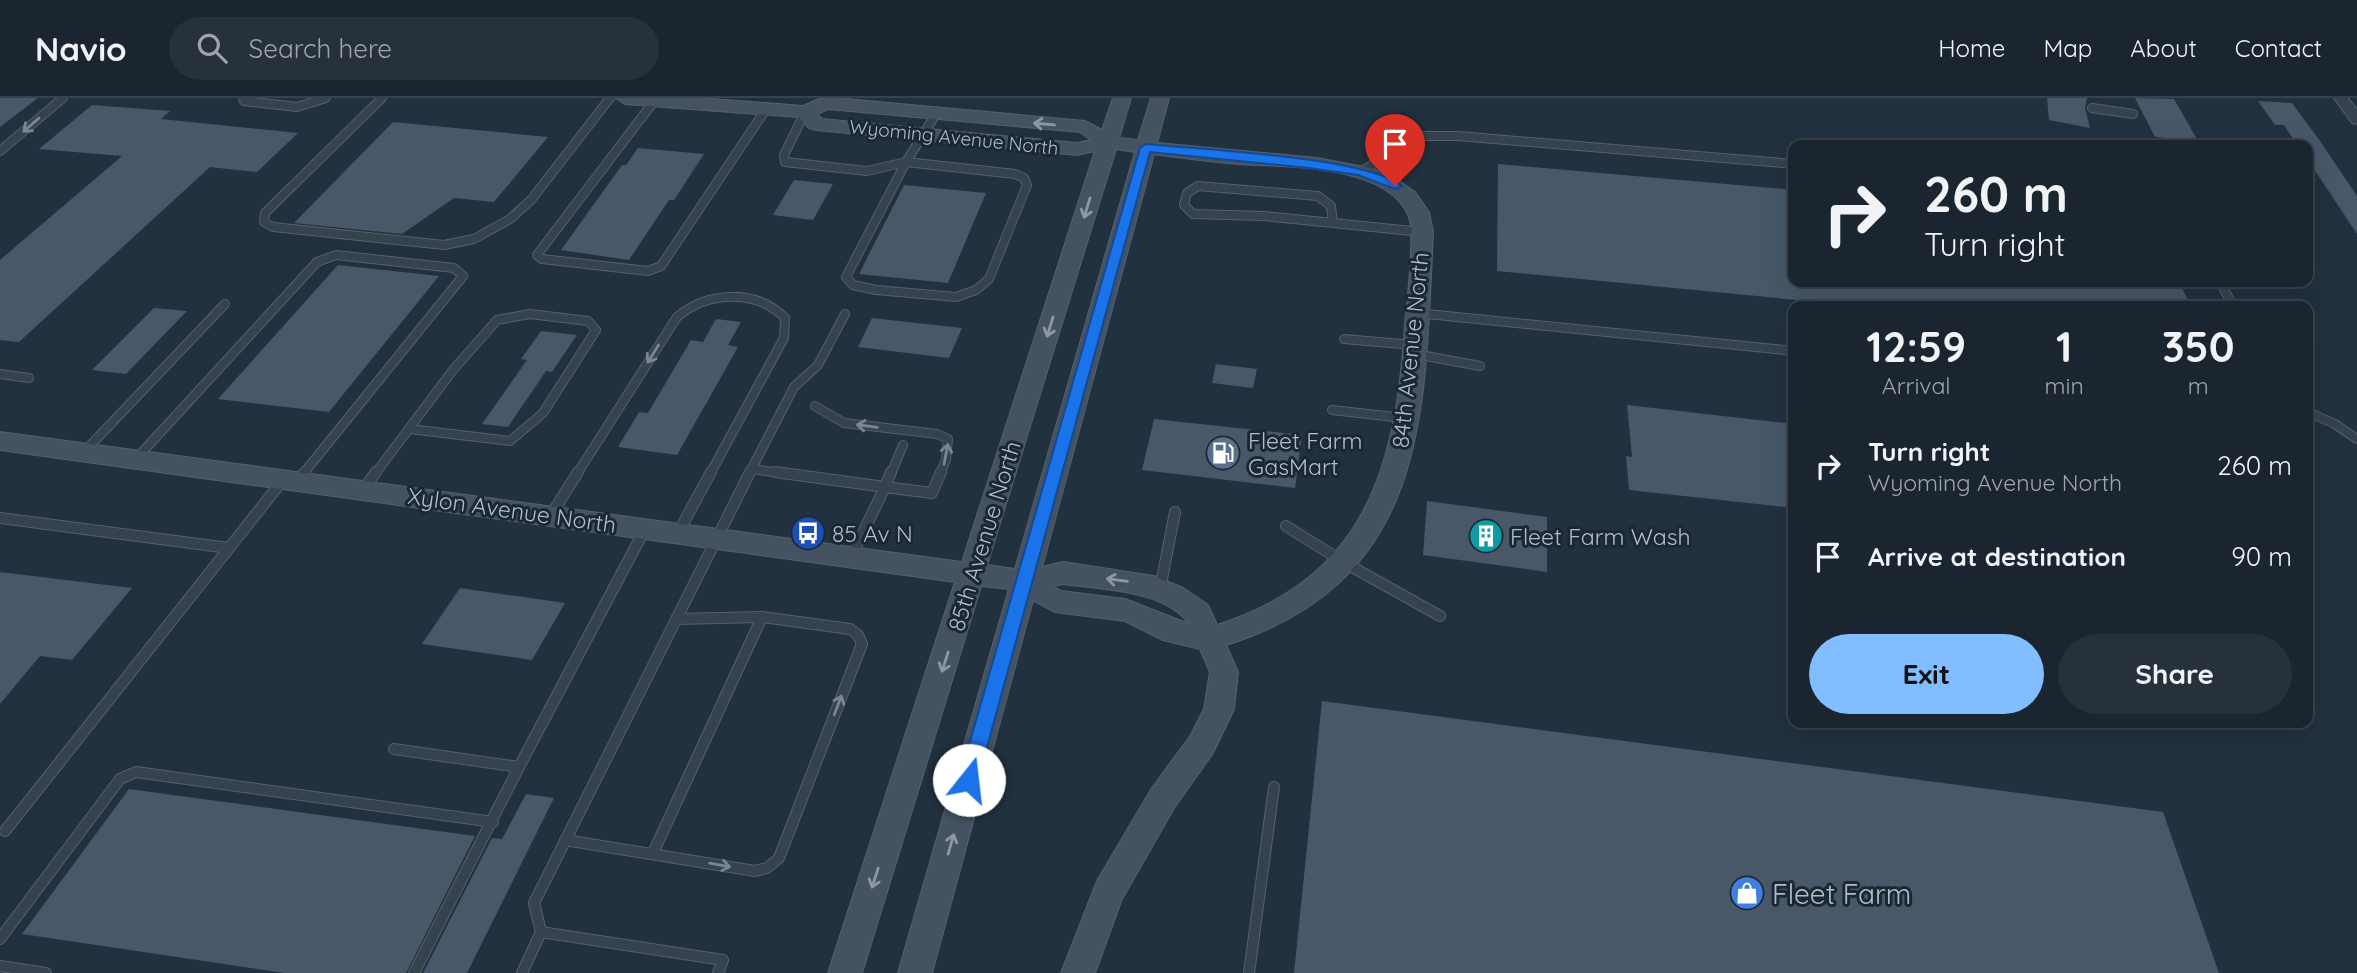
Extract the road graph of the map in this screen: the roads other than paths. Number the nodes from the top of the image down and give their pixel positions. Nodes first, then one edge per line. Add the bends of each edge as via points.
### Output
1 (62, 98) edge
2 (243, 98) edge
3 (326, 98) edge
4 (382, 98) edge
5 (610, 98) edge
6 (625, 98) edge
7 (1122, 98) edge
8 (1160, 98) edge
9 (2111, 98) edge
10 (2341, 98) edge
11 (656, 100) junction
12 (2092, 108) dead end
13 (765, 109) junction
14 (2115, 111) junction
15 (805, 112) junction
16 (936, 114) junction
17 (2133, 114) dead end
18 (2357, 120) edge
19 (920, 134) junction
20 (1108, 142) junction
21 (1146, 148) junction
22 (0, 151) edge
23 (906, 162) junction
24 (1788, 164) edge
25 (1361, 172) junction
26 (1395, 186) joint
27 (1333, 223) junction
28 (1422, 232) junction
29 (225, 304) dead end
30 (1417, 313) junction
31 (845, 314) dead end
32 (1344, 339) dead end
33 (1414, 350) junction
34 (1788, 350) edge
35 (1480, 366) dead end
36 (0, 374) edge
37 (29, 378) dead end
38 (815, 406) dead end
39 (1332, 410) dead end
40 (2313, 414) edge
41 (1407, 419) junction
42 (410, 429) junction
43 (2357, 439) edge
44 (0, 441) edge
45 (903, 445) dead end
46 (83, 453) junction
47 (134, 460) junction
48 (751, 469) junction
49 (290, 481) junction
50 (885, 487) junction
51 (363, 489) junction
52 (1175, 512) dead end
53 (551, 516) junction
54 (0, 519) edge
55 (1286, 526) dead end
56 (645, 528) junction
57 (678, 533) junction
58 (717, 538) junction
59 (229, 548) junction
60 (851, 557) junction
61 (1345, 563) junction
62 (972, 573) junction
63 (1025, 581) junction
64 (1159, 590) junction
65 (1440, 616) dead end
66 (762, 617) junction
67 (676, 619) junction
68 (1209, 639) junction
69 (394, 749) dead end
70 (519, 767) junction
71 (1273, 787) dead end
72 (493, 822) junction
73 (5, 831) dead end
74 (565, 840) junction
75 (653, 853) junction
76 (541, 932) junction
77 (0, 939) edge
78 (0, 966) edge
79 (46, 973) edge
80 (414, 973) edge
81 (522, 973) edge
82 (718, 973) edge
83 (845, 973) edge
84 (915, 973) edge
85 (1078, 973) edge
86 (1249, 973) edge

1 -> 22 lane
2 - 3 lane via 292,107 313,106
4 - 5 lane via 265,213 264,222 272,227 444,245 474,239 510,219 531,200
6 - 11 street, Wyoming Avenue North
7 - 20 street, 85th Avenue North
8 - 21 street
9 - 14 lane
10 - 18 street
11 - 13 street, Wyoming Avenue North
11 - 13 lane via 537,255 542,259 648,271 661,266
12 - 14 lane
13 - 15 street, Wyoming Avenue North
14 - 17 lane
15 - 16 street, Wyoming Avenue North via 826,103
15 - 19 street, Wyoming Avenue North via 816,124
15 - 23 lane via 784,155 785,162 867,171
16 - 19 lane
20 -> 16 street, Wyoming Avenue North via 1085,127
19 - 20 street, Wyoming Avenue North via 1077,149
19 - 23 lane
20 - 21 street, Wyoming Avenue North
20 -> 62 street, 85th Avenue North
21 - 25 street, Wyoming Avenue North
21 - 63 street
23 - 23 lane via 846,277 853,285 890,291 956,297 976,290 989,279 1027,185 1024,178
24 - 25 lane via 1416,136
25 - 26 street, Wyoming Avenue North
26 - 28 street, 84th Avenue North via 1415,202
27 - 27 lane via 1193,214 1185,205 1187,193 1198,186 1318,196 1330,202
27 - 28 lane
28 - 30 street, 84th Avenue North
29 - 46 lane
30 - 33 street, 84th Avenue North
30 - 34 lane
31 - 48 lane via 818,365 794,387
32 - 33 lane
33 - 35 lane
33 - 41 street, 84th Avenue North
36 - 37 lane
50 -> 38 lane via 932,493 946,460 948,439 844,423
39 - 41 lane
40 - 43 lane
41 - 61 street, 84th Avenue North via 1383,505 1365,540
42 - 42 lane via 493,321 522,313 587,321 596,330 542,413 510,441
42 - 51 lane
44 - 46 street, Xylon Avenue North
45 - 50 lane
46 - 47 street, Xylon Avenue North
47 - 49 street, Xylon Avenue North
47 - 49 lane via 317,262 336,255 454,268 463,276
48 - 50 lane
48 - 58 lane
49 - 51 street, Xylon Avenue North
49 - 59 lane
50 - 60 lane
51 - 53 street, Xylon Avenue North
52 - 64 lane
53 - 56 street, Xylon Avenue North
57 -> 53 lane via 784,338 785,318 770,304 722,298 696,302 677,317
54 - 59 lane
55 - 61 lane
56 - 57 street, Xylon Avenue North
56 - 70 lane
57 - 58 street, Xylon Avenue North
58 - 60 street, Xylon Avenue North
58 - 67 lane
59 - 73 lane
60 - 62 street, Xylon Avenue North
61 - 65 lane
61 - 68 street, 84th Avenue North via 1268,619
62 - 63 street, Xylon Avenue North
62 -> 83 street, 85th Avenue North
64 -> 63 street via 1144,583 1063,573
63 - 68 street via 1055,601 1125,610 1173,632
84 -> 63 street
64 - 68 street via 1198,613
66 - 67 lane
66 - 75 lane
75 -> 66 lane via 755,871 779,858 862,644 850,629
67 - 74 lane
68 - 85 street via 1224,672 1219,709 1202,744 1163,798 1108,892
69 - 70 lane
70 - 72 lane
71 - 86 lane
72 - 77 lane via 127,774
72 - 80 lane
74 - 75 lane
74 - 76 lane via 534,903
76 - 81 lane
76 - 82 lane via 723,960
78 - 79 lane

